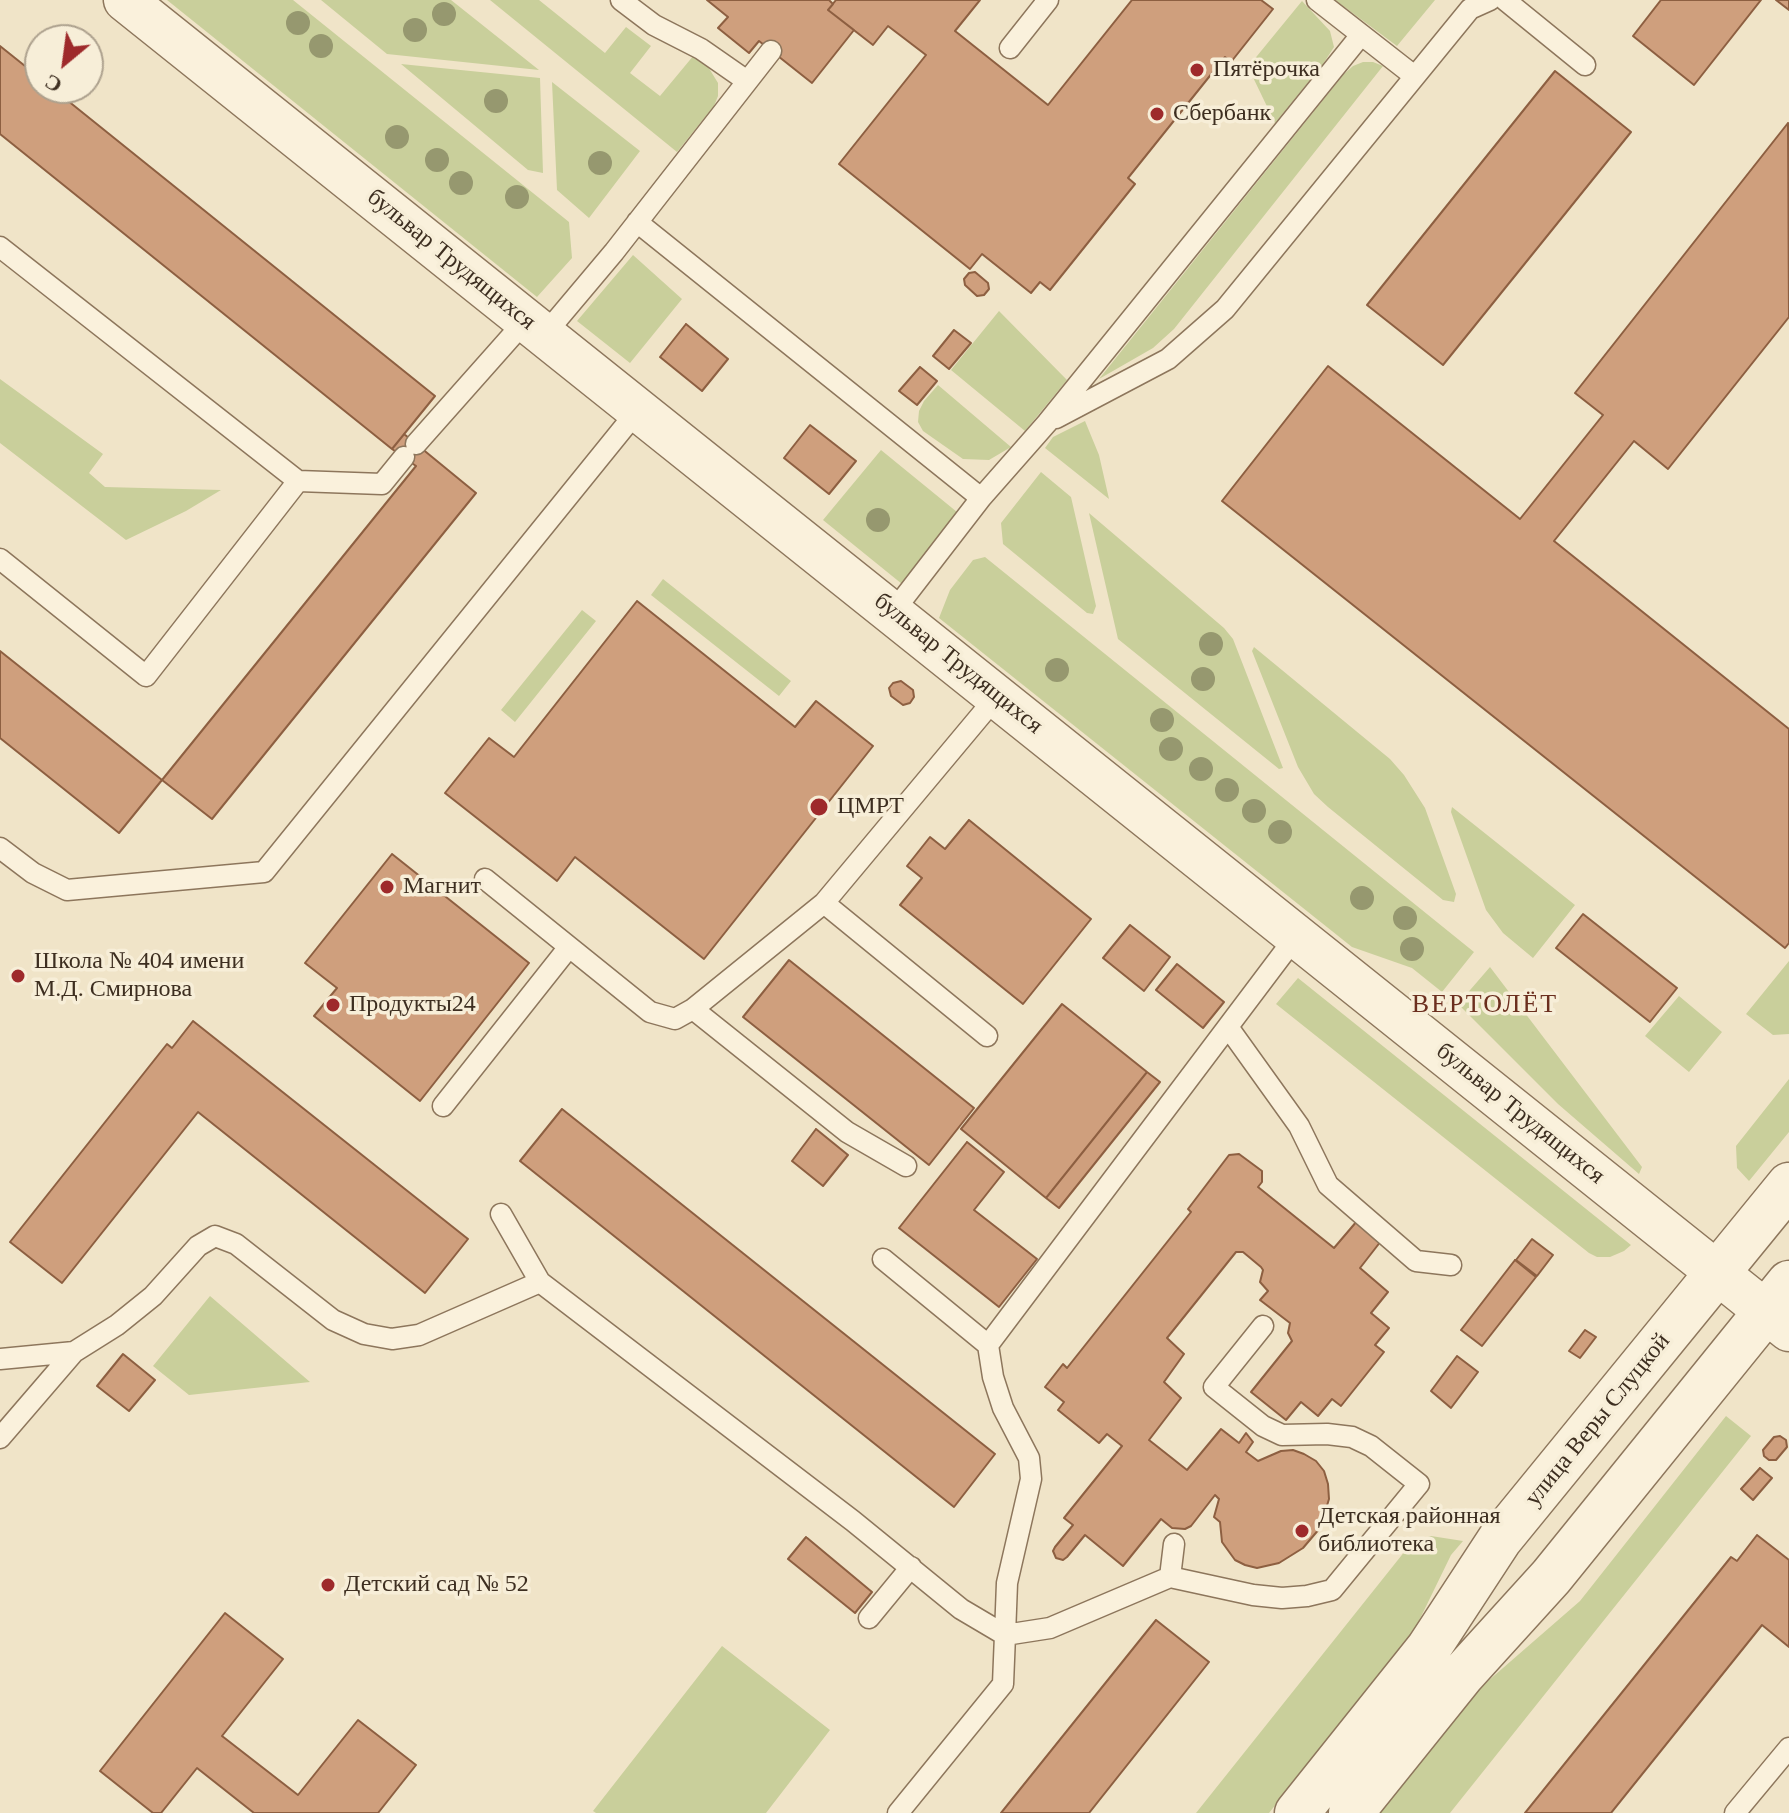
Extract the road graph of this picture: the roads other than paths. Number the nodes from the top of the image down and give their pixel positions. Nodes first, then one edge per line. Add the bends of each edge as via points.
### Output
1 (125, 0) edge
2 (621, 0) edge
3 (1048, 0) edge
4 (1317, 0) edge
5 (1490, 0) edge
6 (1505, 0) edge
7 (1361, 35) junction
8 (1010, 48) dead end
9 (771, 51) dead end
10 (1585, 65) dead end
11 (1413, 75) junction
12 (747, 81) junction
13 (637, 222) junction
14 (0, 247) edge
15 (536, 327) junction
16 (638, 410) junction
17 (1047, 423) junction
18 (298, 481) junction
19 (981, 498) junction
20 (0, 559) edge
21 (893, 612) junction
22 (997, 696) junction
23 (0, 848) edge
24 (485, 879) dead end
25 (824, 903) junction
26 (1297, 935) junction
27 (569, 947) junction
28 (693, 1009) junction
29 (1228, 1027) junction
30 (987, 1036) dead end
31 (443, 1106) dead end
32 (906, 1166) dead end
33 (1789, 1185) edge
34 (501, 1214) dead end
35 (883, 1259) dead end
36 (1451, 1265) dead end
37 (1717, 1272) junction
38 (540, 1282) junction
39 (1781, 1308) edge
40 (1263, 1326) dead end
41 (988, 1345) junction
42 (74, 1352) junction
43 (0, 1359) edge
44 (0, 1438) edge
45 (1174, 1544) dead end
46 (911, 1567) junction
47 (1170, 1577) junction
48 (869, 1618) dead end
49 (1005, 1635) junction
50 (1789, 1748) edge
51 (1739, 1812) edge
52 (898, 1813) edge
53 (1297, 1813) edge
54 (1351, 1813) edge

1 - 15 street, бульвар Трудящихся
2 - 12 lane
3 - 8 lane
4 - 7 lane
5 - 11 lane via 1470,9
6 - 10 lane
7 - 11 lane
7 - 17 lane
9 - 12 lane
11 - 17 lane via 1225,309 1168,359
12 - 13 lane
13 - 15 lane
13 - 19 lane
14 - 18 lane
15 - 16 street, бульвар Трудящихся
15 - 18 lane via 382,484
16 - 21 street, бульвар Трудящихся
16 - 23 lane via 264,872 67,890
17 - 19 lane
18 - 20 lane via 146,676
19 - 21 lane
21 - 22 street, бульвар Трудящихся
22 - 25 lane
22 - 26 street, бульвар Трудящихся
24 - 27 lane
25 - 28 lane
25 - 30 lane
26 - 29 lane
26 - 37 street, бульвар Трудящихся
27 - 28 lane via 650,1012 675,1019
27 - 31 lane
28 - 32 lane via 847,1132
29 - 36 lane via 1299,1126 1328,1185 1416,1261
29 - 41 lane
33 - 37 street, улица Веры Слуцкой
34 - 38 lane
35 - 41 lane
37 - 39 street, бульвар Трудящихся
37 - 53 street, улица Веры Слуцкой via 1500,1539 1428,1649
38 - 42 lane via 419,1335 392,1339 333,1320 236,1244 215,1236 198,1246 153,1296
38 - 46 lane
39 - 54 street via 1462,1675
40 - 47 lane via 1214,1387 1282,1435 1352,1437 1419,1484 1332,1590 1282,1598
41 - 49 lane via 993,1377 1029,1458 1031,1479 1007,1583
42 - 43 lane
42 - 44 lane
45 - 47 lane
46 - 48 lane
46 - 49 lane via 961,1609
47 - 49 lane via 1050,1628
49 - 52 lane via 1003,1684
50 - 51 lane

